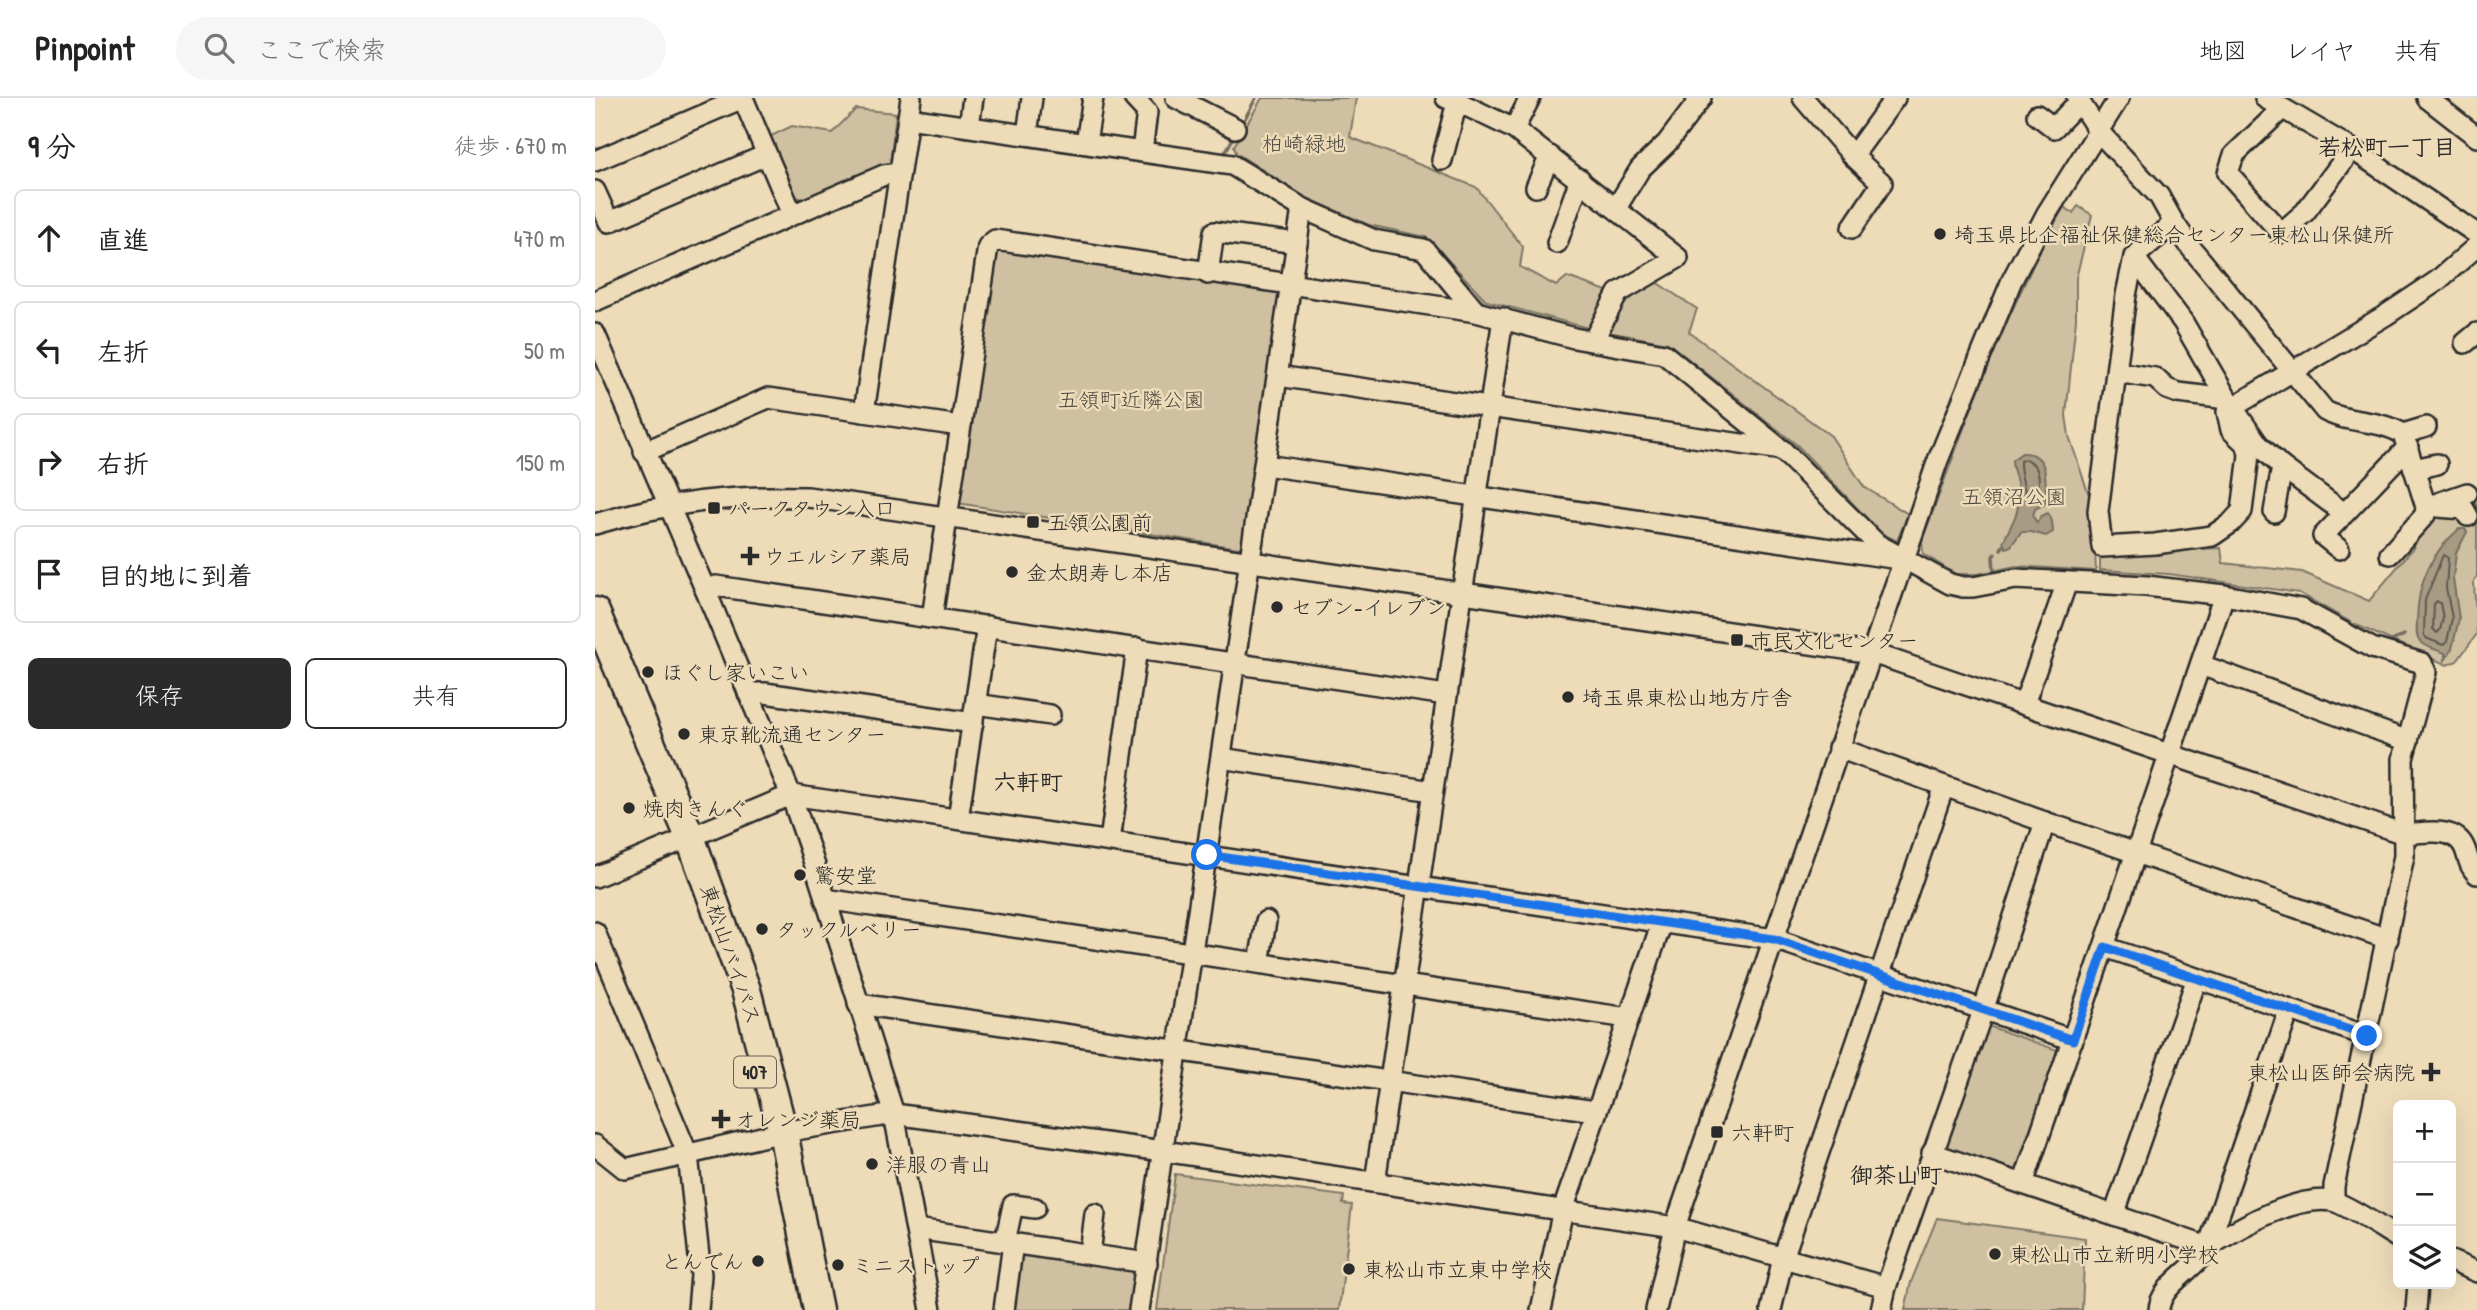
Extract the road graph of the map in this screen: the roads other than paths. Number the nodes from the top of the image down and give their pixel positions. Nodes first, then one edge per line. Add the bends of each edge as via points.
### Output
1 (743, 98) edge
2 (911, 98) edge
3 (973, 98) edge
4 (1032, 98) edge
5 (1093, 98) edge
6 (1530, 98) edge
7 (1803, 98) edge
8 (1895, 98) edge
9 (2119, 98) edge
10 (2265, 98) edge
11 (2427, 98) edge
12 (1453, 99) edge
13 (1695, 100) edge
14 (1190, 101) edge
15 (2079, 101) edge
16 (1143, 103) edge
17 (2282, 109) junction
18 (2037, 115) dead end
19 (908, 118) junction
20 (969, 126) junction
21 (1235, 128) dead end
22 (1514, 129) junction
23 (2099, 132) junction
24 (1027, 135) junction
25 (2477, 137) edge
26 (1086, 143) junction
27 (2352, 149) junction
28 (1142, 151) junction
29 (766, 155) junction
30 (1550, 156) junction
31 (1853, 156) junction
32 (1442, 160) dead end
33 (595, 161) edge
34 (899, 173) junction
35 (1580, 179) junction
36 (1536, 187) dead end
37 (595, 191) edge
38 (1302, 208) junction
39 (1616, 208) junction
40 (792, 214) junction
41 (2173, 223) junction
42 (1852, 228) dead end
43 (2477, 234) edge
44 (1297, 243) junction
45 (1557, 243) dead end
46 (2477, 246) edge
47 (2134, 257) junction
48 (1208, 274) junction
49 (1291, 285) junction
50 (595, 301) edge
51 (1476, 312) junction
52 (1503, 318) junction
53 (595, 334) edge
54 (1593, 341) junction
55 (2293, 370) junction
56 (2116, 372) junction
57 (1278, 376) junction
58 (2231, 405) junction
59 (1489, 407) junction
60 (864, 412) junction
61 (960, 426) junction
62 (2426, 427) dead end
63 (2406, 441) junction
64 (1783, 451) junction
65 (644, 452) junction
66 (2437, 464) dead end
67 (1265, 465) junction
68 (2282, 467) junction
69 (2414, 469) junction
70 (2467, 493) dead end
71 (1475, 497) junction
72 (669, 505) junction
73 (2428, 506) junction
74 (2274, 513) dead end
75 (2344, 513) junction
76 (947, 516) junction
77 (2468, 516) dead end
78 (595, 524) edge
79 (2339, 549) dead end
80 (2390, 554) dead end
81 (1904, 560) junction
82 (1251, 561) junction
83 (2067, 582) junction
84 (705, 589) junction
85 (1462, 592) junction
86 (2224, 595) junction
87 (595, 612) edge
88 (932, 618) junction
89 (987, 626) junction
90 (1137, 648) junction
91 (595, 651) edge
92 (1872, 653) junction
93 (1236, 662) junction
94 (2201, 666) junction
95 (748, 693) junction
96 (1447, 695) junction
97 (2024, 704) junction
98 (974, 714) junction
99 (1050, 715) dead end
100 (2408, 741) junction
101 (1838, 748) junction
102 (2170, 755) junction
103 (1221, 758) junction
104 (1944, 786) junction
105 (1432, 791) junction
106 (791, 795) junction
107 (958, 818) junction
108 (2045, 822) junction
109 (2405, 834) junction
110 (683, 840) junction
111 (1110, 841) junction
112 (2137, 853) junction
113 (1207, 855) junction
114 (2477, 874) edge
115 (595, 877) edge
116 (1418, 887) junction
117 (825, 899) junction
118 (1266, 921) dead end
119 (1662, 922) junction
120 (595, 932) edge
121 (1774, 939) junction
122 (2388, 939) junction
123 (2105, 947) junction
124 (1193, 953) junction
125 (1259, 963) junction
126 (1881, 974) junction
127 (2197, 978) junction
128 (1404, 985) junction
129 (858, 1004) junction
130 (2289, 1010) junction
131 (1983, 1011) junction
132 (1628, 1018) junction
133 (2367, 1036) junction
134 (2073, 1040) junction
135 (1178, 1050) junction
136 (1390, 1081) junction
137 (1595, 1111) junction
138 (894, 1114) junction
139 (776, 1133) junction
140 (595, 1145) edge
141 (1163, 1150) junction
142 (1932, 1153) junction
143 (688, 1155) junction
144 (1375, 1182) junction
145 (2023, 1184) junction
146 (2334, 1201) junction
147 (1035, 1208) dead end
148 (1563, 1210) junction
149 (1095, 1214) dead end
150 (2114, 1216) junction
151 (1675, 1227) junction
152 (916, 1229) junction
153 (2393, 1235) edge
154 (1009, 1242) junction
155 (2207, 1247) junction
156 (1090, 1254) junction
157 (1783, 1258) junction
158 (1147, 1263) junction
159 (2456, 1263) edge
160 (2477, 1272) edge
161 (1886, 1287) junction
162 (2418, 1289) edge
163 (698, 1310) edge
164 (802, 1310) edge
165 (818, 1310) edge
166 (931, 1310) edge
167 (1004, 1310) edge
168 (1139, 1310) edge
169 (1541, 1310) edge
170 (1656, 1310) edge
171 (1772, 1310) edge
172 (1881, 1310) edge
173 (2159, 1310) edge
174 (2416, 1310) edge

1 - 29 street
1 - 33 street
2 - 19 street
3 - 20 street
4 - 24 street
5 - 26 street
6 - 22 street
7 - 31 street
8 - 31 street
9 - 23 street
10 - 17 street
11 - 25 street
12 - 22 street
12 - 32 street
13 - 39 street
14 - 21 street
15 - 18 street via 2054,128
15 - 23 street
16 - 28 street
17 - 27 street
17 - 27 street via 2234,155 2228,173 2281,233 2305,212
19 - 20 street
19 - 34 street
20 - 24 street
22 - 30 street
23 - 41 street via 2159,196
23 - 81 street via 2047,213 2012,280 1938,460
24 - 26 street
26 - 28 street
27 - 43 street
28 - 38 street via 1231,165
29 - 37 street via 609,222
29 - 40 street
30 - 35 street
30 - 36 street
31 - 42 street via 1882,183
34 - 40 street
34 - 60 street
35 - 39 street
35 - 45 street
38 - 44 street
38 - 51 street via 1374,240 1424,249
39 - 54 street via 1678,258 1618,293
40 - 50 street
41 - 47 street
41 - 55 street
44 - 48 street via 1214,232
44 - 49 street
46 - 55 street via 2437,281
47 - 56 street
47 - 58 street via 2183,322
48 - 49 street
48 - 61 street via 991,241
49 - 51 street
49 - 57 street
51 - 52 street
52 - 54 street
52 - 59 street
53 - 65 street
54 - 64 street via 1664,354
55 - 58 street
55 - 63 street via 2325,411 2384,425
56 - 58 street via 2155,377 2167,389 2219,398
56 - 58 street via 2098,511 2102,547 2212,536 2242,511 2249,455 2247,444 2231,429 2227,412
57 - 59 street
57 - 67 street
58 - 68 street via 2258,444
59 - 64 street
59 - 71 street
60 - 61 street
60 - 65 street via 768,397
61 - 76 street
62 - 63 street
63 - 69 street
63 - 75 street
64 - 81 street via 1877,544
65 - 72 street
66 - 69 street
67 - 71 street
67 - 82 street
68 - 74 street
68 - 75 street
69 - 73 street
70 - 73 street
71 - 81 street
71 - 85 street
72 - 76 street via 725,497 808,497
72 - 78 street
72 - 84 street
73 - 77 street via 2464,509
73 - 80 street
75 - 79 street via 2323,536
76 - 82 street
76 - 88 street
81 - 83 street via 1963,587 2016,579
81 - 92 street
82 - 85 street
82 - 93 street
83 - 86 street
83 - 97 street
84 - 88 street via 716,586
84 - 95 street
85 - 92 street
85 - 96 street
86 - 94 street
86 - 100 street via 2301,609 2372,648 2422,663 2426,672
87 - 110 highway, 東松山バイパス / 407
88 - 89 street
89 - 90 street
89 - 98 street
90 - 93 street
90 - 111 street
91 - 110 highway, 東松山バイパス / 407
92 - 97 street
92 - 101 street
93 - 96 street
93 - 103 street
94 - 100 street
94 - 102 street
95 - 98 street
95 - 106 street
96 - 105 street
97 - 102 street
98 - 99 street
98 - 107 street
100 - 109 street via 2403,759
101 - 104 street
101 - 121 street
102 - 109 street
102 - 112 street
103 - 105 street
103 - 113 street
104 - 108 street
104 - 126 street
105 - 116 street
106 - 107 street
106 - 110 street
106 - 117 street
107 - 111 street
108 - 112 street
108 - 131 street
109 - 114 street via 2439,832 2456,837
109 - 122 street
110 - 115 street
110 - 139 highway, 東松山バイパス / 407
111 - 113 street
112 - 122 street
112 - 123 street
113 - 116 street
113 - 124 street
116 - 119 street
116 - 128 street
117 - 124 street
117 - 129 street
118 - 125 street
119 - 121 street
119 - 132 street
120 - 143 street
121 - 126 street
121 - 151 street
122 - 133 street
123 - 127 street
123 - 134 street
124 - 125 street
124 - 135 street
125 - 128 street
126 - 131 street
126 - 157 street
127 - 130 street
127 - 150 street
128 - 132 street
128 - 136 street
129 - 135 street
129 - 138 street
130 - 133 street
130 - 155 street
131 - 134 street
131 - 142 street
132 - 137 street
133 - 146 street
134 - 145 street
135 - 136 street
135 - 141 street
136 - 137 street
136 - 144 street
137 - 148 street
138 - 139 street
138 - 141 street
138 - 152 street
139 - 143 street
139 - 164 highway, 東松山バイパス / 407
139 - 165 highway, 東松山バイパス / 407
140 - 143 street via 625,1169
141 - 144 street
141 - 158 street
142 - 145 street
142 - 161 street
143 - 163 street via 701,1275
144 - 148 street
145 - 150 street
146 - 153 street
146 - 155 street via 2277,1211
147 - 154 street via 1013,1205
148 - 151 street
148 - 169 street
149 - 156 street
150 - 155 street
151 - 157 street
151 - 170 street
152 - 154 street
152 - 166 street
154 - 156 street
154 - 167 street
155 - 173 street via 2202,1259 2167,1290
156 - 158 street
157 - 161 street
157 - 171 street
158 - 168 street
159 - 160 street
161 - 172 street
162 - 174 street

